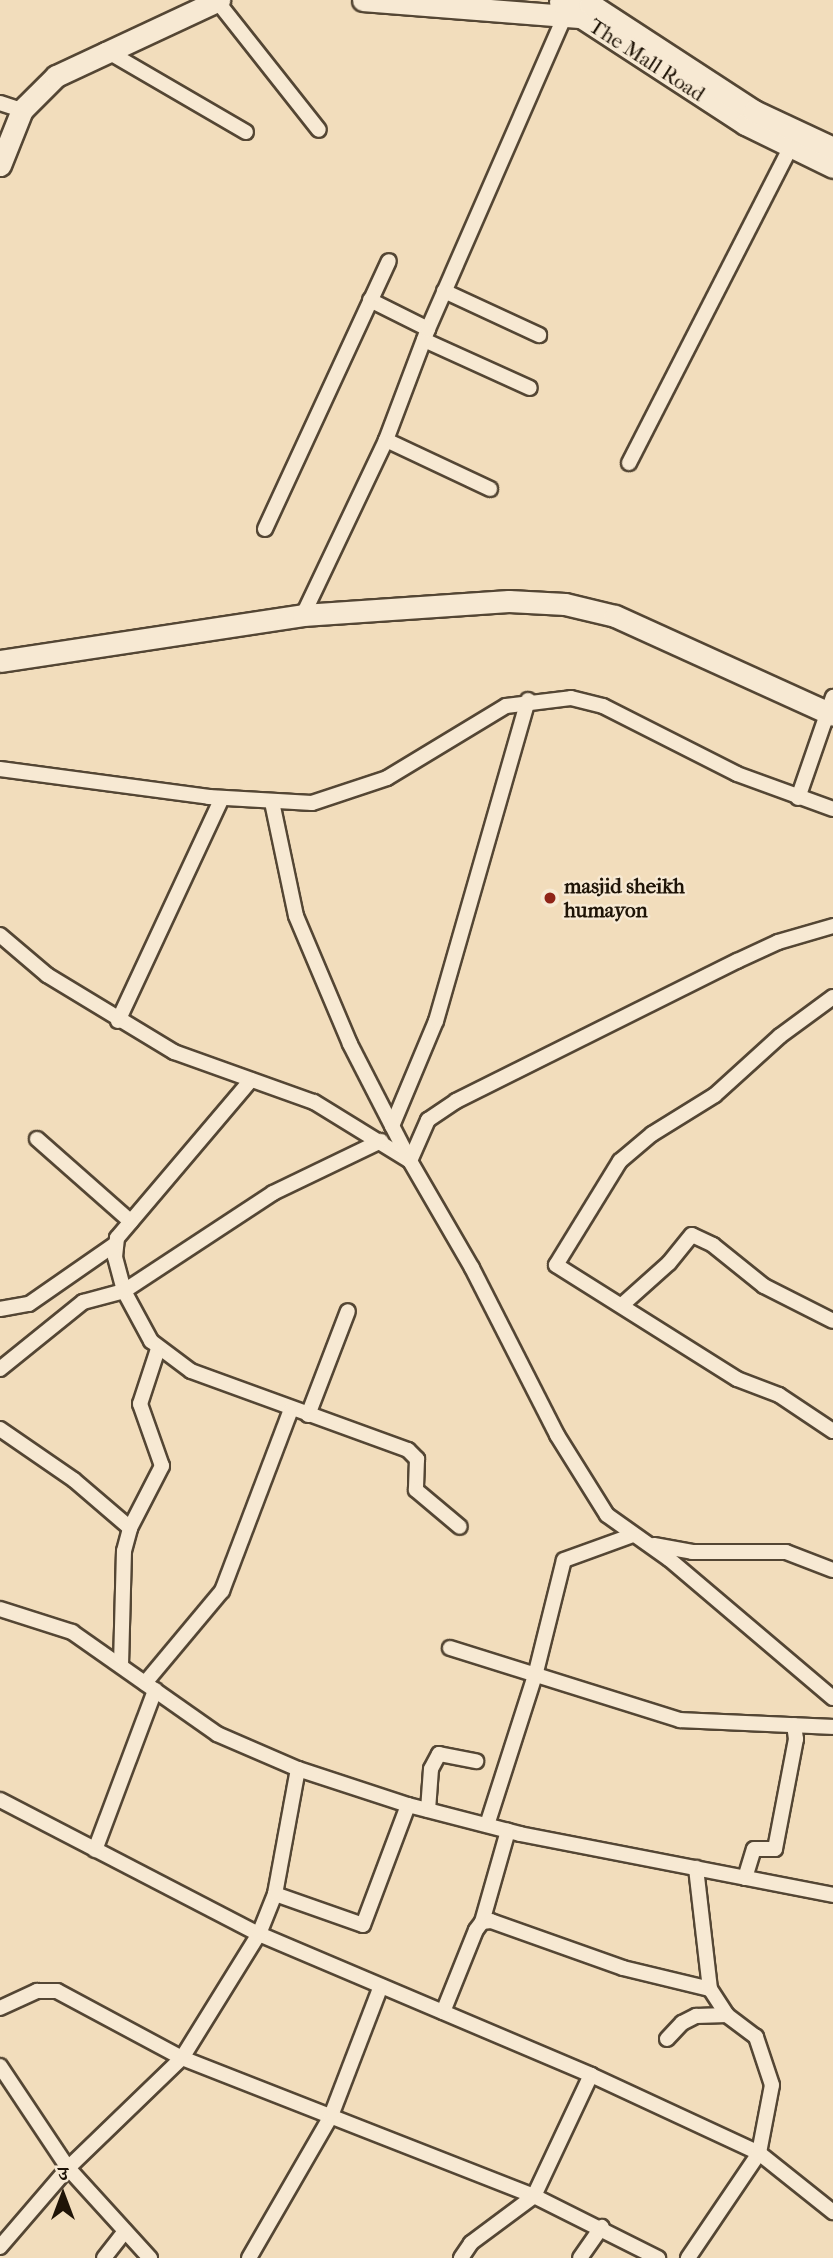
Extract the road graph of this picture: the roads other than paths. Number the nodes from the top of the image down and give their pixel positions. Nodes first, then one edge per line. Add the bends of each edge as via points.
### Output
1 (362, 0) edge
2 (533, 0) edge
3 (204, 3) edge
4 (581, 10) edge
5 (105, 50) junction
6 (0, 103) edge
7 (22, 110) junction
8 (319, 130) dead end
9 (246, 132) dead end
10 (791, 147) junction
11 (833, 148) edge
12 (0, 165) edge
13 (833, 167) edge
14 (389, 261) dead end
15 (444, 291) junction
16 (370, 300) junction
17 (426, 335) junction
18 (539, 335) dead end
19 (530, 388) dead end
20 (386, 440) junction
21 (629, 463) dead end
22 (490, 489) dead end
23 (265, 529) dead end
24 (303, 615) junction
25 (0, 661) edge
26 (528, 700) junction
27 (831, 708) edge
28 (0, 769) edge
29 (222, 798) junction
30 (798, 798) junction
31 (272, 802) junction
32 (833, 809) edge
33 (833, 926) edge
34 (0, 935) edge
35 (833, 997) edge
36 (118, 1021) junction
37 (251, 1080) junction
38 (392, 1126) junction
39 (37, 1139) dead end
40 (381, 1142) junction
41 (410, 1161) junction
42 (131, 1222) junction
43 (114, 1245) junction
44 (124, 1291) junction
45 (622, 1305) junction
46 (0, 1309) edge
47 (348, 1311) dead end
48 (833, 1321) edge
49 (158, 1349) junction
50 (0, 1369) edge
51 (291, 1409) junction
52 (308, 1415) junction
53 (0, 1429) edge
54 (833, 1431) edge
55 (460, 1527) dead end
56 (130, 1528) junction
57 (633, 1535) junction
58 (649, 1544) junction
59 (833, 1570) edge
60 (0, 1609) edge
61 (450, 1648) dead end
62 (121, 1665) junction
63 (536, 1672) junction
64 (150, 1687) junction
65 (833, 1698) edge
66 (794, 1725) junction
67 (833, 1727) edge
68 (476, 1761) dead end
69 (298, 1769) junction
70 (0, 1800) edge
71 (408, 1805) junction
72 (428, 1810) junction
73 (487, 1825) junction
74 (508, 1830) junction
75 (96, 1850) junction
76 (696, 1868) junction
77 (745, 1878) junction
78 (275, 1894) junction
79 (833, 1895) edge
80 (482, 1922) junction
81 (259, 1934) junction
82 (381, 1986) junction
83 (710, 1989) junction
84 (0, 2008) edge
85 (443, 2012) junction
86 (727, 2015) junction
87 (667, 2039) dead end
88 (182, 2058) junction
89 (0, 2066) edge
90 (591, 2075) junction
91 (331, 2116) junction
92 (759, 2153) junction
93 (68, 2168) junction
94 (534, 2196) junction
95 (833, 2212) edge
96 (602, 2227) junction
97 (125, 2231) junction
98 (0, 2247) edge
99 (104, 2258) edge
100 (150, 2258) edge
101 (249, 2258) edge
102 (461, 2258) edge
103 (580, 2258) edge
104 (658, 2258) edge
105 (688, 2258) edge

1 - 4 main road, The Mall Road
2 - 4 main road, The Mall Road
3 - 5 main road
3 - 8 street
4 - 10 main road, The Mall Road via 745,124
4 - 11 main road, The Mall Road via 754,111
4 - 15 street
5 - 7 main road via 55,76
5 - 9 street
6 - 7 street
7 - 12 main road
10 - 13 main road, The Mall Road
10 - 21 street
14 - 16 street
15 - 17 street
15 - 18 street
16 - 17 street
16 - 23 street
17 - 19 street
17 - 20 street
20 - 22 street
20 - 24 street
24 - 25 main road
24 - 27 main road via 509,601 565,604 615,616
26 - 30 street via 572,698 603,706 671,744
26 - 31 street via 506,706 413,765 357,792 312,803
26 - 38 street via 436,1021
27 - 30 street
28 - 29 street
29 - 31 street
29 - 36 street
30 - 32 street
31 - 38 street via 296,916 350,1044
33 - 41 street via 778,942 737,961 456,1101 428,1120
34 - 36 street via 47,975
35 - 45 street via 715,1095 620,1161 556,1265
36 - 37 street via 174,1052
37 - 40 street via 332,1111
37 - 42 street
38 - 41 street
39 - 42 street
40 - 41 street
40 - 44 street via 273,1193
41 - 57 street via 472,1268 557,1435 607,1514
42 - 43 street
43 - 44 street
43 - 46 street via 29,1304
44 - 49 street
44 - 50 street via 76,1307
45 - 48 street via 669,1263 691,1235 713,1245 764,1286
45 - 54 street via 737,1378 779,1395
47 - 52 street
49 - 51 street via 191,1371
49 - 56 street via 140,1404 162,1466
51 - 52 street
51 - 64 street via 222,1591
52 - 55 street via 413,1454 416,1490
53 - 56 street via 74,1480
56 - 62 street via 124,1551
57 - 58 street
57 - 63 street via 564,1560
58 - 59 street via 692,1552 786,1552
58 - 65 street
60 - 62 street via 72,1632
61 - 63 street
62 - 64 street
63 - 66 street via 680,1720
63 - 73 street
64 - 69 street via 217,1734
64 - 75 street
66 - 67 street
66 - 77 street via 796,1739 775,1849 754,1849
68 - 72 street via 439,1754 431,1769
69 - 71 street
69 - 78 street
70 - 75 street
71 - 72 street
71 - 78 street via 363,1925
72 - 73 street
73 - 74 street
74 - 76 street
74 - 80 street
75 - 81 street
76 - 77 street
76 - 83 street
77 - 79 street
78 - 81 street
80 - 83 street via 491,1921 624,1968
80 - 85 street
81 - 82 street
81 - 88 street
82 - 85 street
82 - 91 street
83 - 86 street
84 - 88 street via 49,1989
85 - 90 street
86 - 87 street via 696,2016
86 - 92 street via 756,2037 772,2085
88 - 91 street
88 - 93 street
89 - 93 street
90 - 92 street
90 - 94 street
91 - 94 street
91 - 101 street
92 - 95 street
92 - 105 street
93 - 97 street
93 - 98 street
94 - 96 street
94 - 102 street via 471,2243
96 - 103 street
96 - 104 street
97 - 99 street
97 - 100 street

